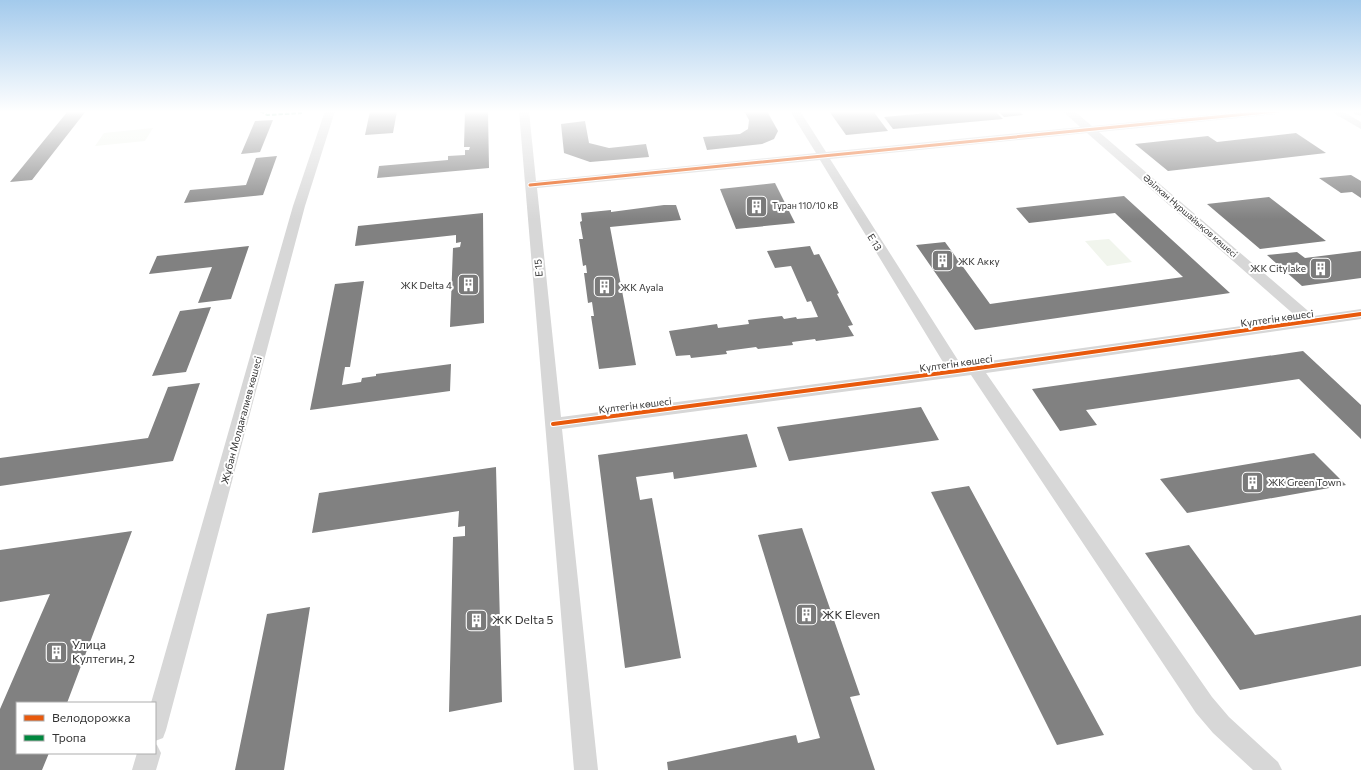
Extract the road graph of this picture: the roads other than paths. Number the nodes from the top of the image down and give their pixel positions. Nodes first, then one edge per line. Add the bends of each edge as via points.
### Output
1 (319, 147) edge
2 (527, 147) edge
3 (817, 147) edge
4 (919, 147) edge
5 (1110, 147) edge
6 (823, 157) junction
7 (530, 185) junction
8 (1361, 314) edge
9 (1311, 321) junction
10 (966, 370) junction
11 (553, 424) junction
12 (156, 726) edge
13 (149, 754) edge
14 (144, 770) edge
15 (586, 770) edge
16 (1270, 770) edge

1 - 12 street, Жұбан Молдағалиев көшесі
2 - 7 street, E 15
3 - 6 street, E 13
4 - 6 street
5 - 9 street, Әзілхан Нұршайықов көшесі
6 - 7 street
6 - 10 street, E 13
7 - 11 street, E 15
8 - 9 street, Күлтегін көшесі
9 - 10 street, Күлтегін көшесі
10 - 11 street, Күлтегін көшесі
10 - 16 street, E 13 via 1204,705 1221,725
11 - 15 street, E 15
13 - 14 street

